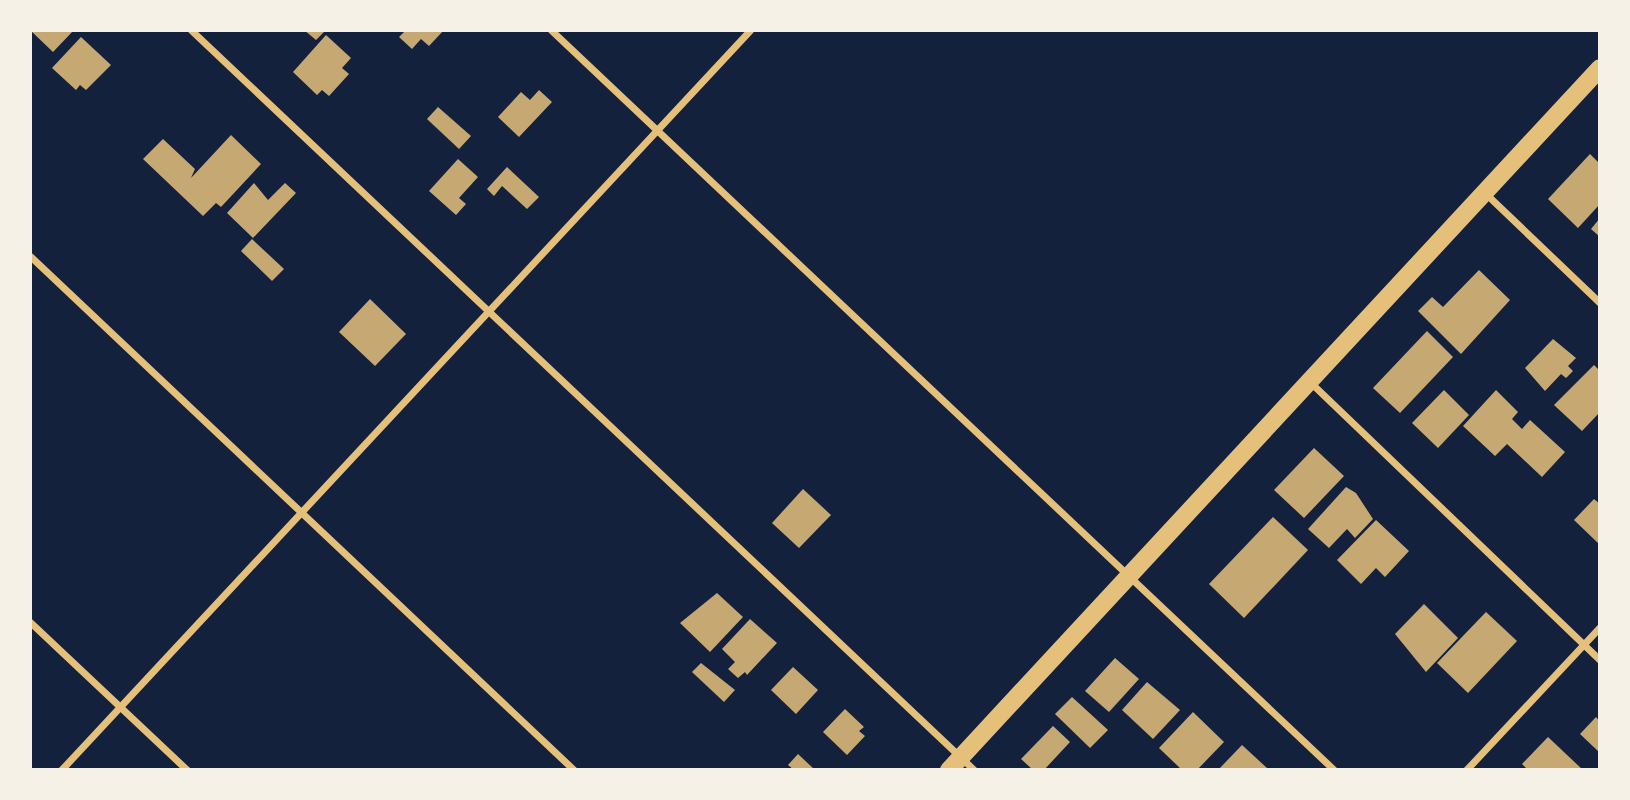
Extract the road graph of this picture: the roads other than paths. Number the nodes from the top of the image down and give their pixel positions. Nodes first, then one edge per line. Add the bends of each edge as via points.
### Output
1 (191, 30) edge
2 (551, 30) edge
3 (750, 30) edge
4 (1600, 68) edge
5 (657, 130) junction
6 (1485, 192) junction
7 (30, 256) edge
8 (1600, 303) edge
9 (488, 311) junction
10 (1309, 382) junction
11 (301, 512) junction
12 (1129, 576) junction
13 (30, 622) edge
14 (1600, 627) edge
15 (1584, 645) junction
16 (1600, 660) edge
17 (120, 707) junction
18 (955, 764) edge
19 (61, 770) edge
20 (187, 770) edge
21 (575, 770) edge
22 (974, 770) edge
23 (1334, 770) edge
24 (1466, 770) edge

1 - 9 street
2 - 5 street
3 - 5 street
4 - 6 main road
5 - 9 street
5 - 12 street
6 - 8 street
6 - 10 main road
7 - 11 street
9 - 11 street
9 - 18 street
10 - 12 main road
10 - 15 street
11 - 17 street
11 - 21 street
12 - 18 main road
12 - 23 street
13 - 17 street
14 - 15 street
15 - 16 street
15 - 24 street
17 - 19 street
17 - 20 street
18 - 22 street

